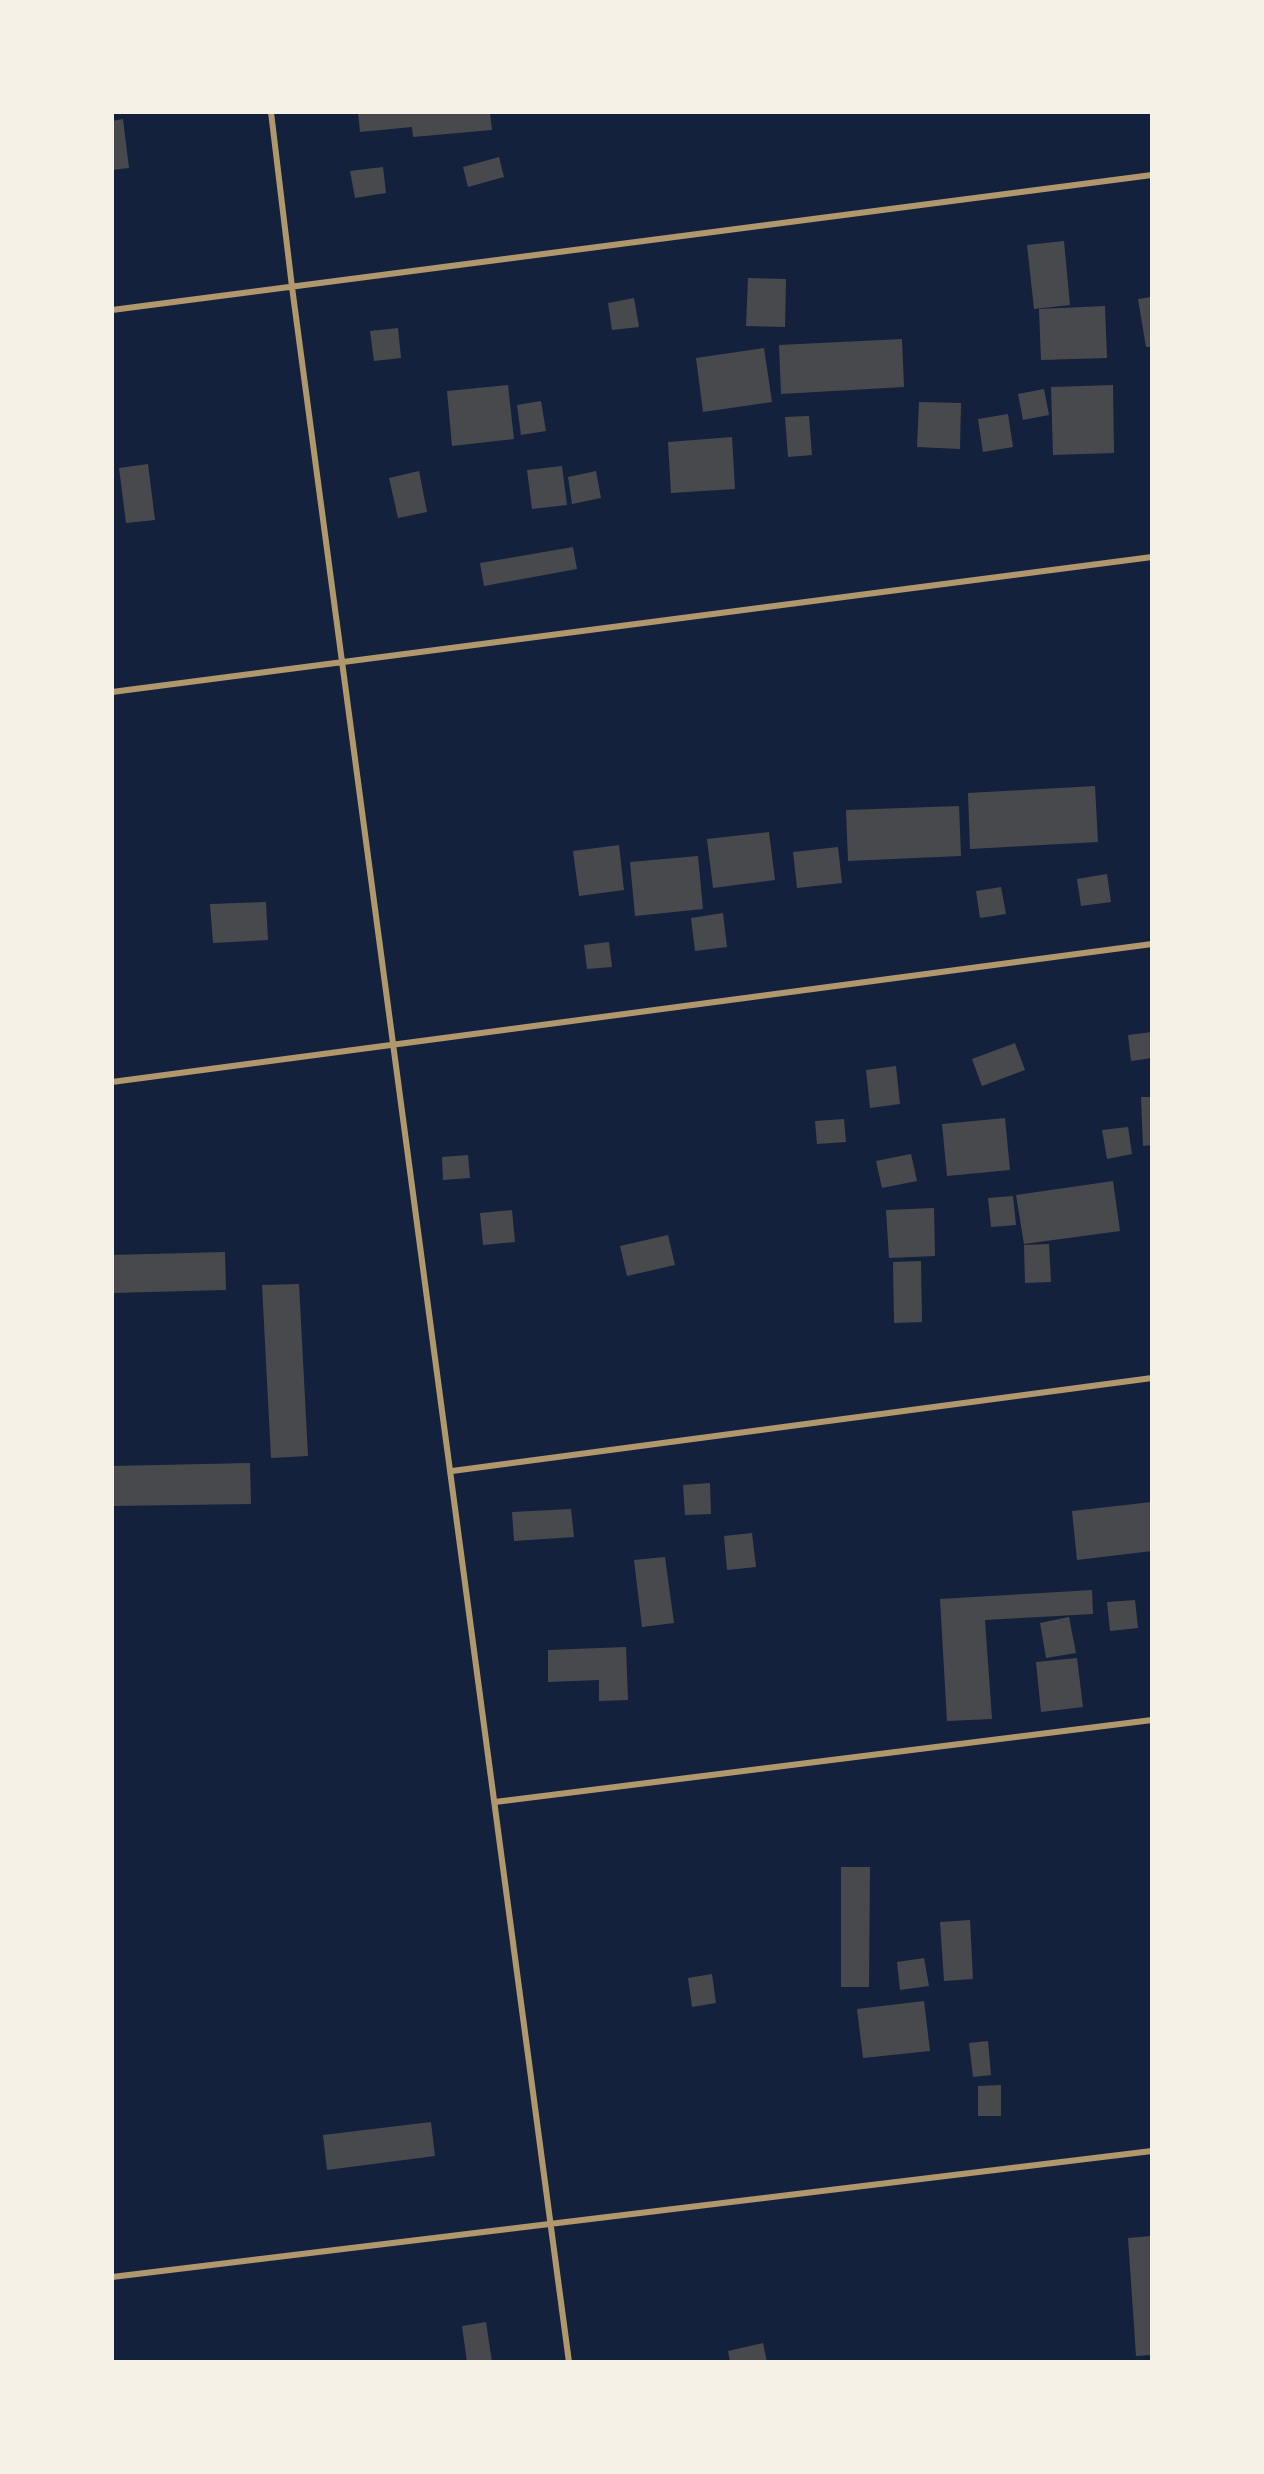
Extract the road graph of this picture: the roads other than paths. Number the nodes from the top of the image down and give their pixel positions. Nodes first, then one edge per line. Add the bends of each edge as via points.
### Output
1 (271, 112) edge
2 (1152, 175) edge
3 (292, 287) junction
4 (112, 310) edge
5 (1152, 556) edge
6 (343, 662) junction
7 (112, 692) edge
8 (1152, 944) edge
9 (394, 1045) junction
10 (112, 1082) edge
11 (1152, 1378) edge
12 (452, 1471) junction
13 (1152, 1720) edge
14 (495, 1802) junction
15 (1152, 2151) edge
16 (551, 2224) junction
17 (112, 2277) edge
18 (569, 2361) edge

1 - 3 street
2 - 3 street
3 - 4 street
3 - 6 street
5 - 6 street
6 - 7 street
6 - 9 street
8 - 9 street
9 - 10 street
9 - 12 street
11 - 12 street
12 - 14 street
13 - 14 street
14 - 16 street
15 - 16 street
16 - 17 street
16 - 18 street

